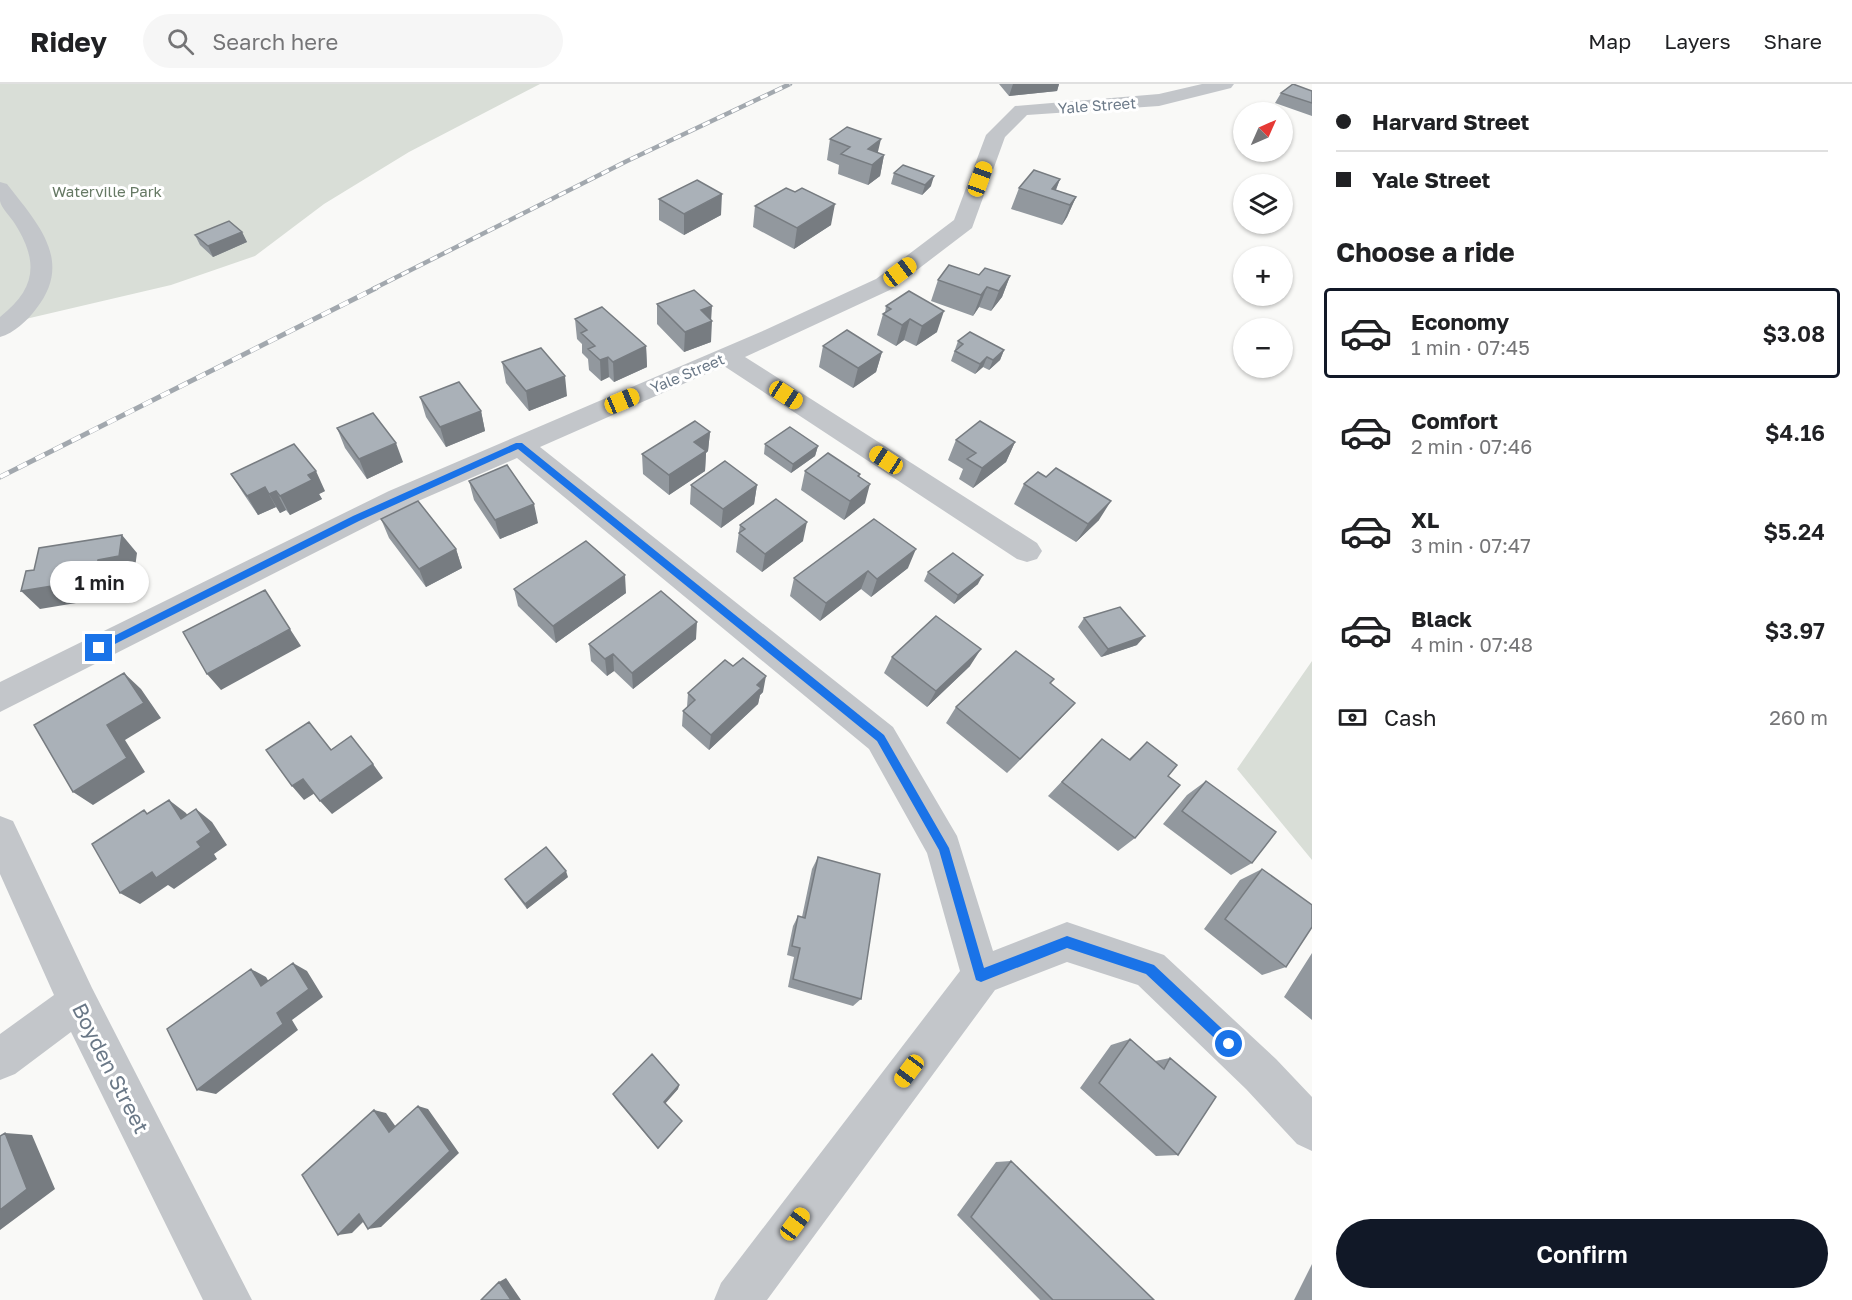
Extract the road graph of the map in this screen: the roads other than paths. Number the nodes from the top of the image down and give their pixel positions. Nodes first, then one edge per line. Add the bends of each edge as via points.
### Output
1 (1225, 84) edge
2 (0, 188) edge
3 (0, 329) edge
4 (726, 356) junction
5 (519, 445) junction
6 (1027, 551) dead end
7 (0, 698) edge
8 (0, 833) edge
9 (981, 976) junction
10 (78, 1002) junction
11 (0, 1059) edge
12 (1312, 1129) edge
13 (228, 1300) edge
14 (738, 1300) edge

1 - 4 street, Yale Street via 1159,100 1022,110 996,135 964,224 884,285
2 - 3 street via 36,242 43,264 41,283 30,303
4 - 5 street, Yale Street
4 - 6 street
5 - 7 street, Yale Street via 356,519
5 - 9 street via 881,738 944,848
8 - 10 street, Boyden Street
9 - 12 street via 1067,942 1150,969 1261,1074
9 - 14 street
10 - 11 street
10 - 13 street, Boyden Street

